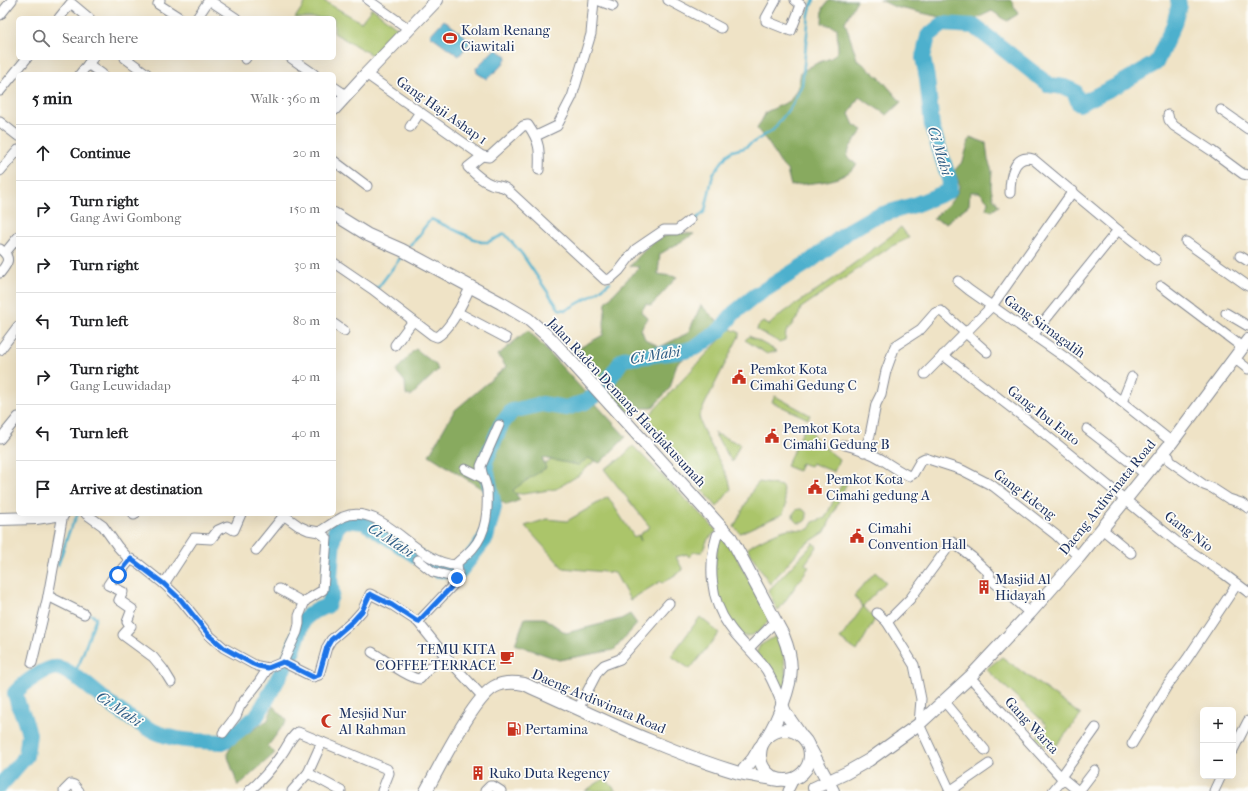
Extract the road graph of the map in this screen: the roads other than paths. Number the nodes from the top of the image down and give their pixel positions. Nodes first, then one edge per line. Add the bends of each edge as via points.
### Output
1 (12, 0) edge
2 (160, 0) edge
3 (209, 0) edge
4 (368, 0) edge
5 (437, 0) edge
6 (594, 0) edge
7 (598, 0) edge
8 (668, 0) edge
9 (776, 0) edge
10 (69, 2) edge
11 (800, 2) edge
12 (613, 6) dead end
13 (0, 15) edge
14 (60, 16) edge
15 (86, 16) edge
16 (177, 16) edge
17 (198, 16) edge
18 (233, 16) edge
19 (721, 28) dead end
20 (409, 29) junction
21 (25, 60) edge
22 (128, 60) edge
23 (294, 60) edge
24 (91, 61) edge
25 (82, 72) edge
26 (100, 72) edge
27 (144, 72) edge
28 (311, 72) edge
29 (366, 74) junction
30 (336, 89) edge
31 (0, 91) edge
32 (346, 96) junction
33 (336, 107) edge
34 (1221, 110) dead end
35 (420, 112) junction
36 (1168, 115) dead end
37 (0, 122) edge
38 (410, 127) dead end
39 (1248, 129) edge
40 (16, 134) edge
41 (536, 136) junction
42 (16, 152) edge
43 (482, 156) junction
44 (336, 163) edge
45 (0, 170) edge
46 (539, 170) dead end
47 (1248, 175) edge
48 (367, 186) dead end
49 (1073, 191) junction
50 (1010, 194) dead end
51 (336, 206) edge
52 (336, 215) edge
53 (690, 220) dead end
54 (1118, 230) junction
55 (16, 239) edge
56 (1186, 242) dead end
57 (402, 250) junction
58 (3, 251) edge
59 (1240, 256) dead end
60 (1156, 260) dead end
61 (1248, 262) edge
62 (336, 264) edge
63 (0, 273) edge
64 (958, 281) dead end
65 (471, 286) junction
66 (1161, 286) dead end
67 (1248, 286) edge
68 (992, 306) junction
69 (457, 312) junction
70 (1226, 313) dead end
71 (413, 321) junction
72 (336, 325) edge
73 (1248, 326) edge
74 (16, 329) edge
75 (344, 331) dead end
76 (966, 333) junction
77 (1033, 335) junction
78 (506, 338) dead end
79 (395, 344) dead end
80 (1245, 344) edge
81 (0, 350) edge
82 (987, 352) dead end
83 (943, 356) junction
84 (1234, 358) junction
85 (1248, 369) edge
86 (925, 374) dead end
87 (1132, 376) dead end
88 (1122, 402) junction
89 (16, 419) edge
90 (499, 425) dead end
91 (1087, 429) dead end
92 (0, 439) edge
93 (1172, 442) junction
94 (845, 445) dead end
95 (864, 452) junction
96 (1166, 455) junction
97 (465, 469) dead end
98 (1145, 474) junction
99 (483, 478) junction
100 (1125, 499) junction
101 (1229, 499) junction
102 (1248, 508) edge
103 (1248, 515) edge
104 (50, 516) edge
105 (63, 516) edge
106 (89, 516) edge
107 (240, 516) edge
108 (282, 516) edge
109 (286, 516) edge
110 (0, 519) edge
111 (1102, 529) junction
112 (319, 532) junction
113 (717, 535) dead end
114 (256, 550) dead end
115 (1131, 553) dead end
116 (1079, 557) junction
117 (131, 559) junction
118 (418, 560) dead end
119 (457, 571) junction
120 (164, 584) junction
121 (1237, 584) junction
122 (280, 589) dead end
123 (1248, 592) edge
124 (48, 596) junction
125 (304, 603) junction
126 (669, 603) dead end
127 (877, 613) dead end
128 (1030, 613) junction
129 (84, 614) dead end
130 (776, 621) junction
131 (418, 622) junction
132 (887, 622) junction
133 (749, 648) junction
134 (372, 652) dead end
135 (446, 657) junction
136 (283, 662) junction
137 (32, 663) dead end
138 (268, 668) junction
139 (970, 678) junction
140 (171, 682) dead end
141 (483, 697) junction
142 (944, 701) junction
143 (782, 705) junction
144 (578, 709) junction
145 (1248, 721) edge
146 (919, 724) junction
147 (1096, 728) dead end
148 (1245, 731) edge
149 (223, 733) dead end
150 (801, 736) junction
151 (765, 740) junction
152 (322, 742) junction
153 (1132, 744) dead end
154 (1236, 745) edge
155 (810, 748) junction
156 (985, 750) dead end
157 (989, 764) dead end
158 (1095, 770) dead end
159 (308, 773) junction
160 (741, 773) junction
161 (1062, 778) junction
162 (1220, 779) edge
163 (785, 784) edge
164 (824, 788) edge
165 (338, 790) edge
166 (64, 791) edge
167 (79, 791) edge
168 (249, 791) edge
169 (292, 791) edge
170 (382, 791) edge
171 (426, 791) edge
172 (485, 791) edge
173 (501, 791) edge
174 (950, 791) edge
175 (1053, 791) edge
176 (1078, 791) edge
177 (1214, 791) edge

1 - 13 street
2 - 16 street via 158,4
3 - 17 street
3 - 18 street
4 - 20 street
5 - 20 main road
6 - 41 street via 591,34 572,97 557,126
7 - 12 street
8 - 19 street
9 - 11 street via 766,21 791,31
10 - 14 street
10 - 15 street
20 - 29 main road
21 - 31 street
22 - 27 street
23 - 28 street
24 - 25 street
24 - 26 street
29 - 32 main road
29 - 35 street, Gang Haji Ashap 1
30 - 32 street
32 - 33 main road
34 - 39 street
35 - 38 street
35 - 43 street, Gang Haji Ashap 1
36 - 47 street via 1174,126 1242,174
37 - 40 street
41 - 43 street, Gang Haji Ashap 1 via 525,124 489,157
41 - 46 street via 540,150
42 - 45 street
43 - 53 street via 468,167 485,182 502,185 605,280 619,271 636,249 664,230 677,230
44 - 48 street
49 - 50 street via 1033,159 1025,158 1016,165
49 - 54 street
49 - 68 street, Gang Sirnagalih
51 - 57 main road, Jalan Raden Demang Hardjakusumah
52 - 57 main road, Jalan Raden Demang Hardjakusumah via 368,235
54 - 60 street
54 - 77 street
55 - 58 street
56 - 67 street
57 - 65 main road, Jalan Raden Demang Hardjakusumah
58 - 63 street via 8,263
59 - 61 street
62 - 71 street
64 - 68 street
65 - 69 street
65 - 130 main road, Jalan Raden Demang Hardjakusumah via 528,319 551,339 731,538
66 - 80 street
68 - 76 street
68 - 77 street, Gang Sirnagalih
69 - 71 street via 443,333 438,336 432,335
69 - 78 street
70 - 73 street
71 - 79 street
72 - 75 street
74 - 81 street
76 - 82 street
76 - 83 street
76 - 95 street via 941,311 896,346 876,404
77 - 88 street, Gang Sirnagalih
80 - 84 main road, Daeng Ardiwinata Road
83 - 86 street
83 - 100 street, Gang Ibu Ento
84 - 85 street
84 - 93 main road, Daeng Ardiwinata Road
87 - 88 street
88 - 93 street, Gang Sirnagalih
89 - 92 street
90 - 99 street via 480,466
91 - 98 street
93 - 96 main road, Daeng Ardiwinata Road
94 - 95 street, Gang Edeng
95 - 116 street, Gang Edeng via 880,458 909,476 925,458 962,470 993,486 1056,535
96 - 98 main road, Daeng Ardiwinata Road
96 - 101 street via 1170,461 1204,485
97 - 99 street
98 - 100 main road, Daeng Ardiwinata Road
99 - 119 street via 487,488 487,519 478,542
100 - 111 main road, Daeng Ardiwinata Road
100 - 121 street, Gang Nio via 1177,542
101 - 102 street
101 - 103 street
104 - 110 main road
105 - 124 street
106 - 117 street via 103,526 118,547
107 - 120 street via 234,530 227,526 218,530 211,539 194,538
108 - 114 street
109 - 112 street via 299,526
111 - 115 street
111 - 116 main road, Daeng Ardiwinata Road
112 - 119 street via 343,517 361,514 387,524 420,552
112 - 125 street via 327,538 323,590
113 - 133 street via 712,563 714,590 721,613 729,627
116 - 128 main road, Daeng Ardiwinata Road
117 - 120 street
117 - 140 street via 108,585 123,592 119,600 132,609 127,622 131,626 123,635 153,657
118 - 119 street via 433,572
119 - 131 street via 456,582
120 - 138 street via 181,600 209,635 224,648 253,664
121 - 123 street, Gang Nio
121 - 153 street via 1167,686
122 - 125 street
124 - 129 street
124 - 137 street
125 - 136 street via 297,632
126 - 144 street via 620,659 604,665 598,671
127 - 132 street
128 - 132 street via 998,587 988,577 990,574 972,557 952,542 910,599
128 - 139 main road, Daeng Ardiwinata Road
130 - 133 street
130 - 143 main road, Jalan Raden Demang Hardjakusumah via 788,647 791,661 790,685
131 - 135 street
131 - 136 street via 370,594 362,611 331,640 319,675 313,677
132 - 146 street via 917,672 921,699
133 - 143 street via 766,671
134 - 135 street via 417,679
135 - 141 street
136 - 138 street
138 - 149 street
139 - 142 main road, Daeng Ardiwinata Road
139 - 161 street, Gang Warta
141 - 144 main road, Daeng Ardiwinata Road via 499,684 524,684
141 - 171 main road, Daeng Ardiwinata Road via 469,716
142 - 146 main road, Daeng Ardiwinata Road
142 - 156 street
143 - 150 main road
143 - 151 main road, Jalan Raden Demang Hardjakusumah
144 - 160 main road, Daeng Ardiwinata Road via 638,736
145 - 148 street
146 - 164 main road, Daeng Ardiwinata Road
146 - 174 street
147 - 161 street
148 - 154 street
150 - 151 main road via 795,732 780,730
150 - 155 main road
151 - 160 main road
151 - 163 main road via 760,751 762,765 771,777
152 - 159 street
152 - 168 street via 296,732 282,755 260,782
152 - 170 street via 387,769 389,773
155 - 163 main road via 810,764 805,772
155 - 164 main road
157 - 174 street
158 - 176 street
159 - 165 street
159 - 169 street
160 - 163 main road, Daeng Ardiwinata Road
161 - 175 street
161 - 176 street, Gang Warta
162 - 177 street
163 - 164 main road, Daeng Ardiwinata Road
166 - 167 street via 71,784
172 - 173 street via 490,786

